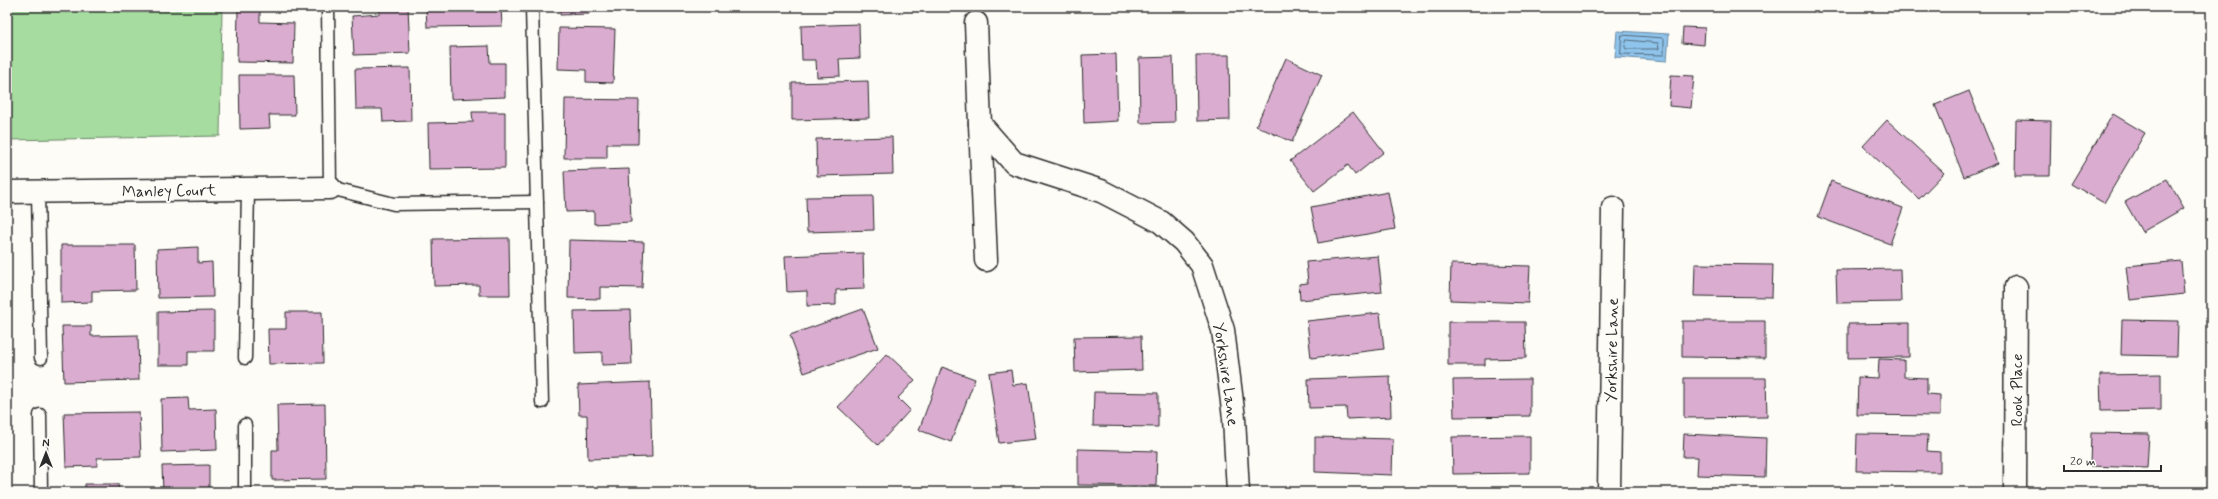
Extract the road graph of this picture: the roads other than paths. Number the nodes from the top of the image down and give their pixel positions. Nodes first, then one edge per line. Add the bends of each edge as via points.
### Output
1 (328, 7) edge
2 (532, 7) edge
3 (976, 23) dead end
4 (980, 124) junction
5 (330, 188) junction
6 (248, 189) junction
7 (38, 191) junction
8 (7, 192) edge
9 (537, 202) junction
10 (1613, 208) dead end
11 (986, 260) dead end
12 (2016, 287) dead end
13 (41, 358) dead end
14 (245, 358) dead end
15 (542, 402) dead end
16 (40, 415) dead end
17 (245, 425) dead end
18 (42, 492) edge
19 (245, 492) edge
20 (1238, 492) edge
21 (1610, 492) edge
22 (2016, 492) edge

1 - 5 lane
2 - 9 lane
3 - 4 street
4 - 11 street
4 - 20 street, Yorkshire Lane via 1014,163 1101,191 1161,222 1184,242 1202,265 1223,330 1234,418
5 - 6 street, Manley Court
5 - 9 lane via 394,204
6 - 7 street, Manley Court
6 - 14 lane
7 - 8 street, Manley Court
7 - 13 lane
9 - 15 lane
10 - 21 street, Yorkshire Lane
12 - 22 street, Rook Place
16 - 18 lane
17 - 19 lane

